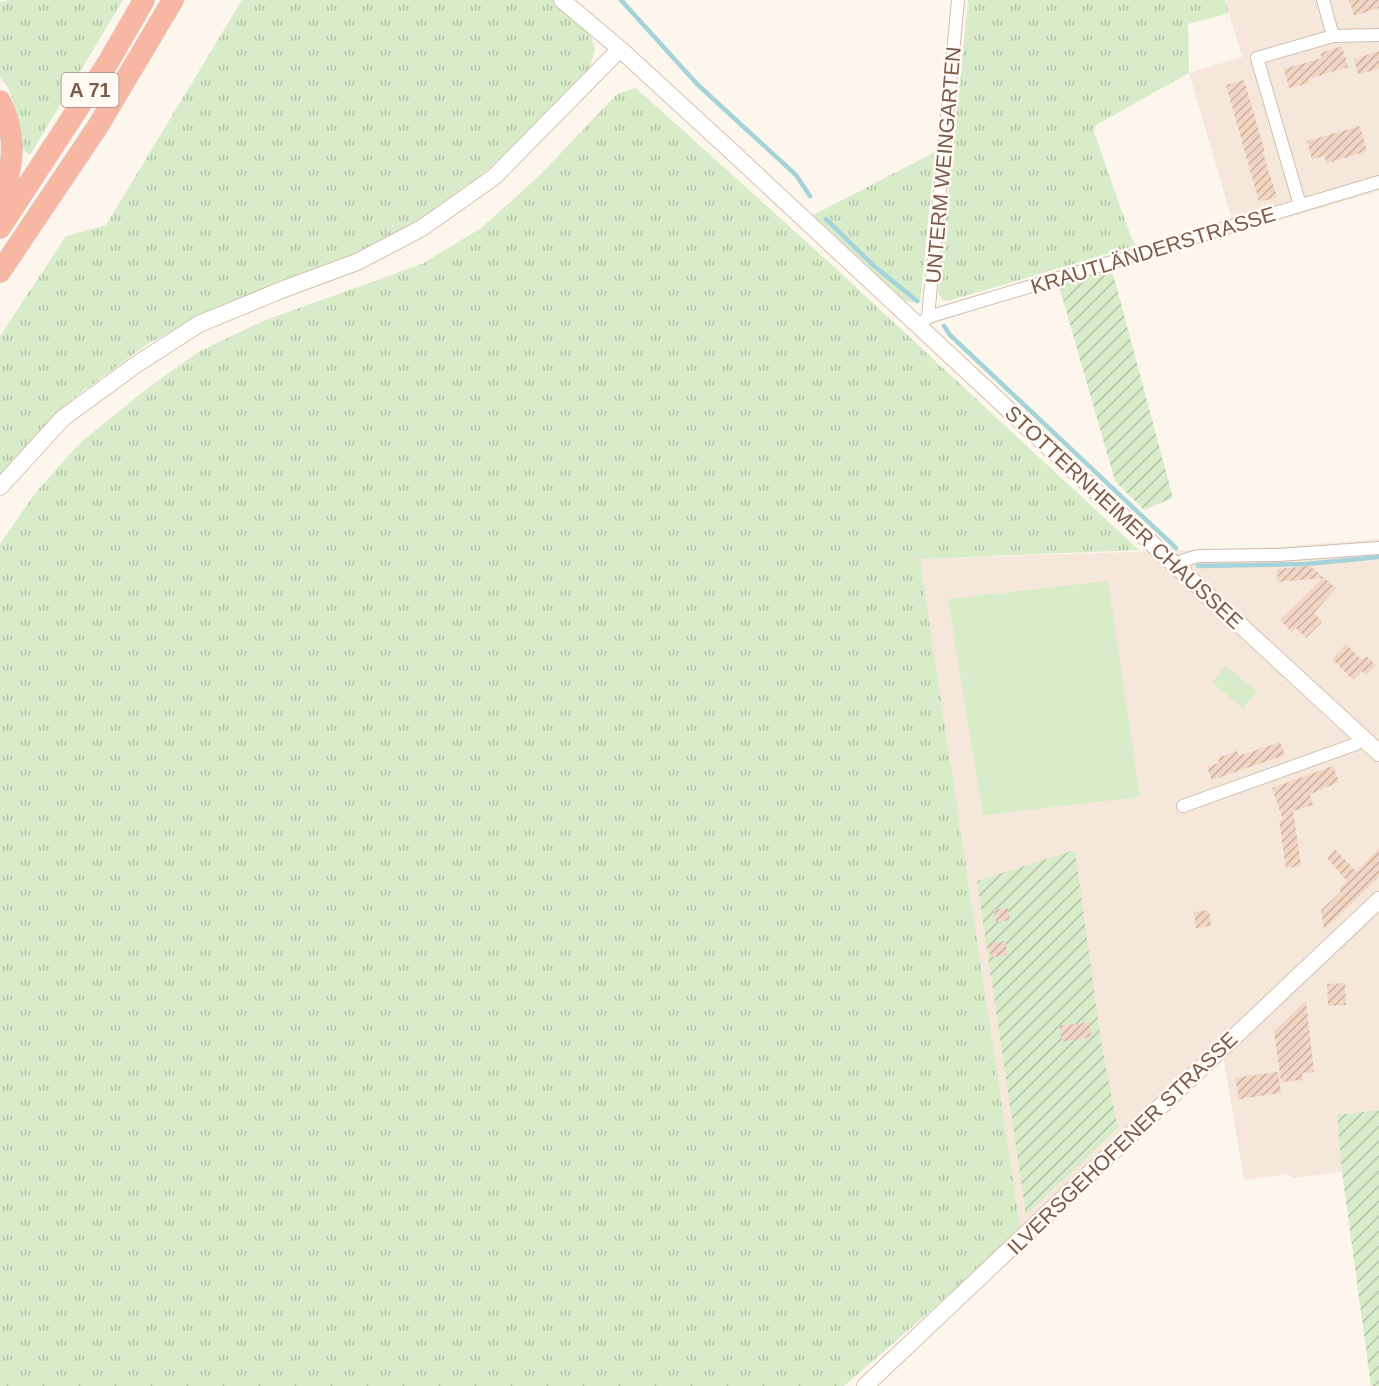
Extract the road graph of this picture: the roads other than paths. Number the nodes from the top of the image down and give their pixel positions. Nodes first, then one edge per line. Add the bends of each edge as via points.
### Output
1 (144, 0) edge
2 (173, 0) edge
3 (562, 0) edge
4 (958, 0) edge
5 (1323, 0) edge
6 (1379, 35) edge
7 (1333, 36) junction
8 (620, 49) junction
9 (0, 101) edge
10 (1379, 182) edge
11 (1300, 205) junction
12 (0, 206) edge
13 (0, 228) edge
14 (29, 232) junction
15 (0, 272) edge
16 (0, 290) edge
17 (923, 321) junction
18 (0, 487) edge
19 (1379, 548) edge
20 (1177, 567) junction
21 (1362, 737) junction
22 (1379, 753) edge
23 (1183, 806) dead end
24 (1379, 900) edge
25 (865, 1386) edge

1 - 13 highway, A 71
2 - 14 highway, A 71
3 - 8 street, STOTTERNHEIMER CHAUSSEE
4 - 17 street, UNTERM WEINGARTEN
5 - 7 street
6 - 7 street
7 - 11 street via 1257,58
8 - 17 street, STOTTERNHEIMER CHAUSSEE via 886,295
8 - 18 street via 494,177 449,209 357,262 199,324 63,418
9 - 12 highway via 11,131 12,154
10 - 11 street, KRAUTLÄNDERSTRASSE
11 - 17 street, KRAUTLÄNDERSTRASSE
14 - 15 highway, A 71
14 - 16 highway
17 - 20 street, STOTTERNHEIMER CHAUSSEE
19 - 20 street via 1198,556
20 - 21 street, STOTTERNHEIMER CHAUSSEE
21 - 22 street, STOTTERNHEIMER CHAUSSEE
21 - 23 street via 1356,744
24 - 25 street, ILVERSGEHOFENER STRASSE

